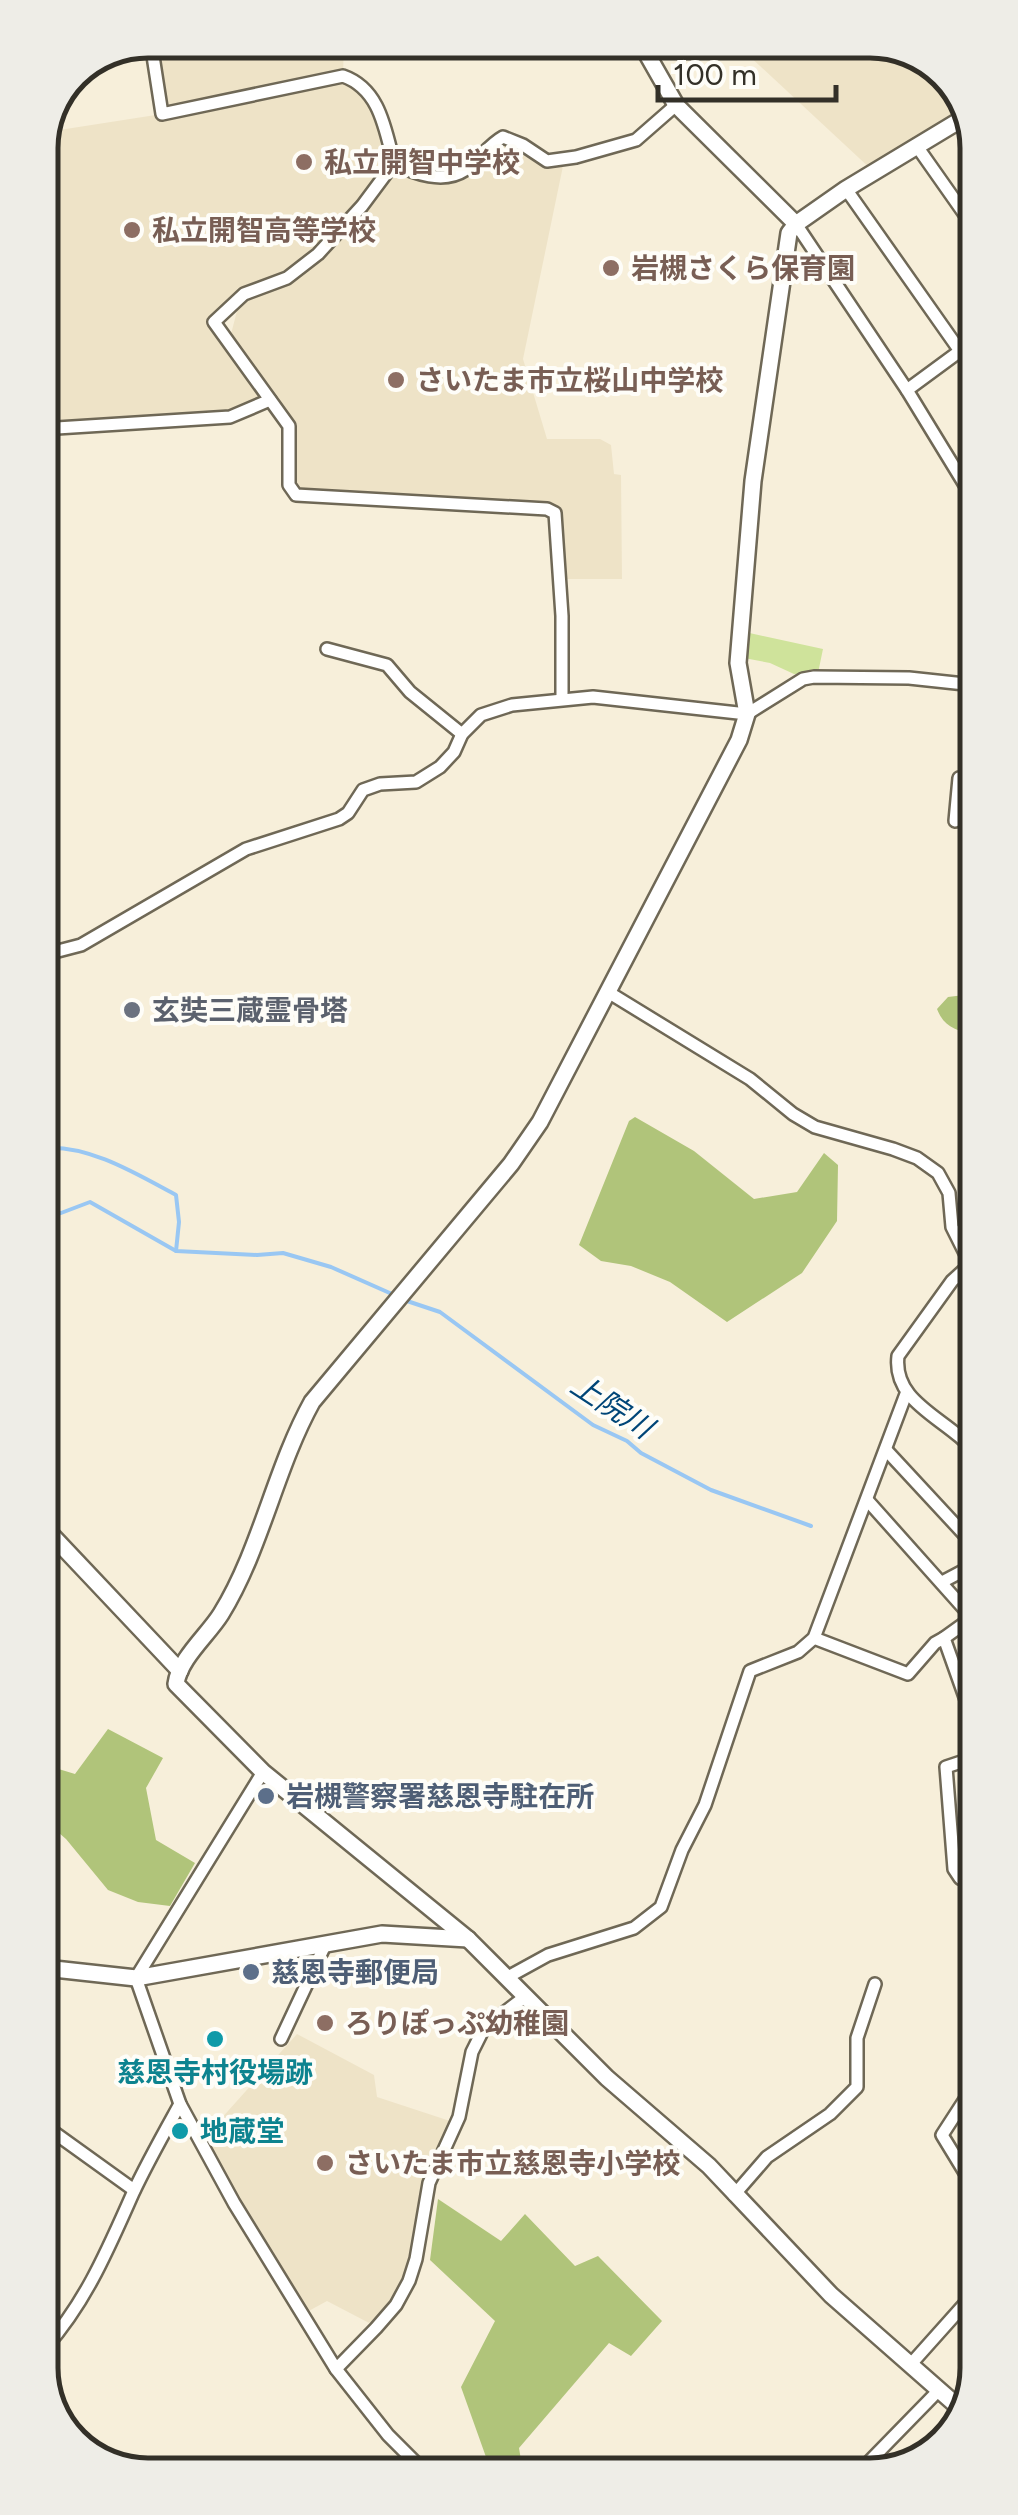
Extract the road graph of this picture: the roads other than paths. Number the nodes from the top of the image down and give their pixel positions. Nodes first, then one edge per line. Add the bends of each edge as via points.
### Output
1 (154, 58) edge
2 (649, 58) edge
3 (676, 106) junction
4 (957, 122) edge
5 (916, 145) junction
6 (394, 162) junction
7 (846, 189) junction
8 (960, 208) edge
9 (796, 224) junction
10 (960, 351) joint
11 (907, 390) junction
12 (270, 400) junction
13 (58, 428) edge
14 (960, 475) edge
15 (327, 649) dead end
16 (960, 683) edge
17 (562, 699) junction
18 (747, 714) junction
19 (462, 734) junction
20 (960, 778) edge
21 (956, 821) dead end
22 (58, 951) edge
23 (608, 992) junction
24 (960, 1242) edge
25 (960, 1276) edge
26 (906, 1394) junction
27 (960, 1436) edge
28 (887, 1451) junction
29 (868, 1501) junction
30 (960, 1531) edge
31 (58, 1541) edge
32 (960, 1572) edge
33 (942, 1582) junction
34 (960, 1602) edge
35 (960, 1628) edge
36 (814, 1638) junction
37 (944, 1638) junction
38 (180, 1671) junction
39 (960, 1683) edge
40 (960, 1762) edge
41 (263, 1772) junction
42 (960, 1878) edge
43 (468, 1939) junction
44 (326, 1944) junction
45 (58, 1970) edge
46 (508, 1977) junction
47 (136, 1978) junction
48 (875, 1984) dead end
49 (526, 1996) junction
50 (282, 2039) dead end
51 (180, 2104) junction
52 (960, 2108) edge
53 (58, 2135) edge
54 (960, 2164) edge
55 (134, 2190) junction
56 (734, 2194) junction
57 (960, 2309) edge
58 (58, 2334) edge
59 (911, 2364) junction
60 (336, 2369) junction
61 (940, 2389) junction
62 (953, 2402) edge
63 (411, 2457) edge
64 (873, 2458) edge

1 - 6 street via 162,114 351,79 377,103
2 - 3 street
3 - 6 street via 636,140 576,157 547,161 503,137 448,178
3 - 9 street
4 - 5 street
5 - 7 street
5 - 8 street
6 - 12 street via 318,254 286,278 244,294 214,322
7 - 9 street
7 - 10 street
9 - 11 street
9 - 18 street via 789,233 753,481 738,663
10 - 11 street
11 - 14 street
12 - 13 street via 230,417
12 - 17 street via 288,426 289,485 296,495 555,513
15 - 19 street via 387,665
16 - 18 street via 814,677
17 - 18 street
17 - 19 street via 481,715
18 - 23 street
19 - 22 street via 440,768 416,782 363,790 339,819 246,849 81,945
20 - 21 street
23 - 24 street via 750,1078 816,1127 893,1149 938,1173
23 - 38 street via 511,1164 312,1402 236,1586
25 - 26 street via 898,1356 897,1376
26 - 27 street
26 - 28 street
28 - 29 street
28 - 30 street
29 - 33 street
29 - 36 street
31 - 38 street
32 - 33 street
33 - 34 street
35 - 37 street
36 - 37 street via 908,1674
36 - 46 street via 750,1672 705,1805 661,1907 634,1928 548,1955
37 - 39 street
38 - 41 street via 176,1684 182,1692
40 - 42 street via 946,1768
41 - 43 street
41 - 47 street
43 - 44 street via 382,1934
43 - 46 street
44 - 47 street
44 - 50 street
45 - 47 street
46 - 49 street
47 - 51 street
48 - 56 street via 858,2038 857,2087 767,2157
49 - 56 street
49 - 60 street via 484,2028 472,2052 459,2116 429,2183 409,2281 396,2305
51 - 55 street
51 - 60 street
52 - 54 street via 942,2135
53 - 55 street
55 - 58 street via 104,2260
56 - 59 street
57 - 59 street
59 - 61 street
60 - 63 street
61 - 62 street
61 - 64 street

